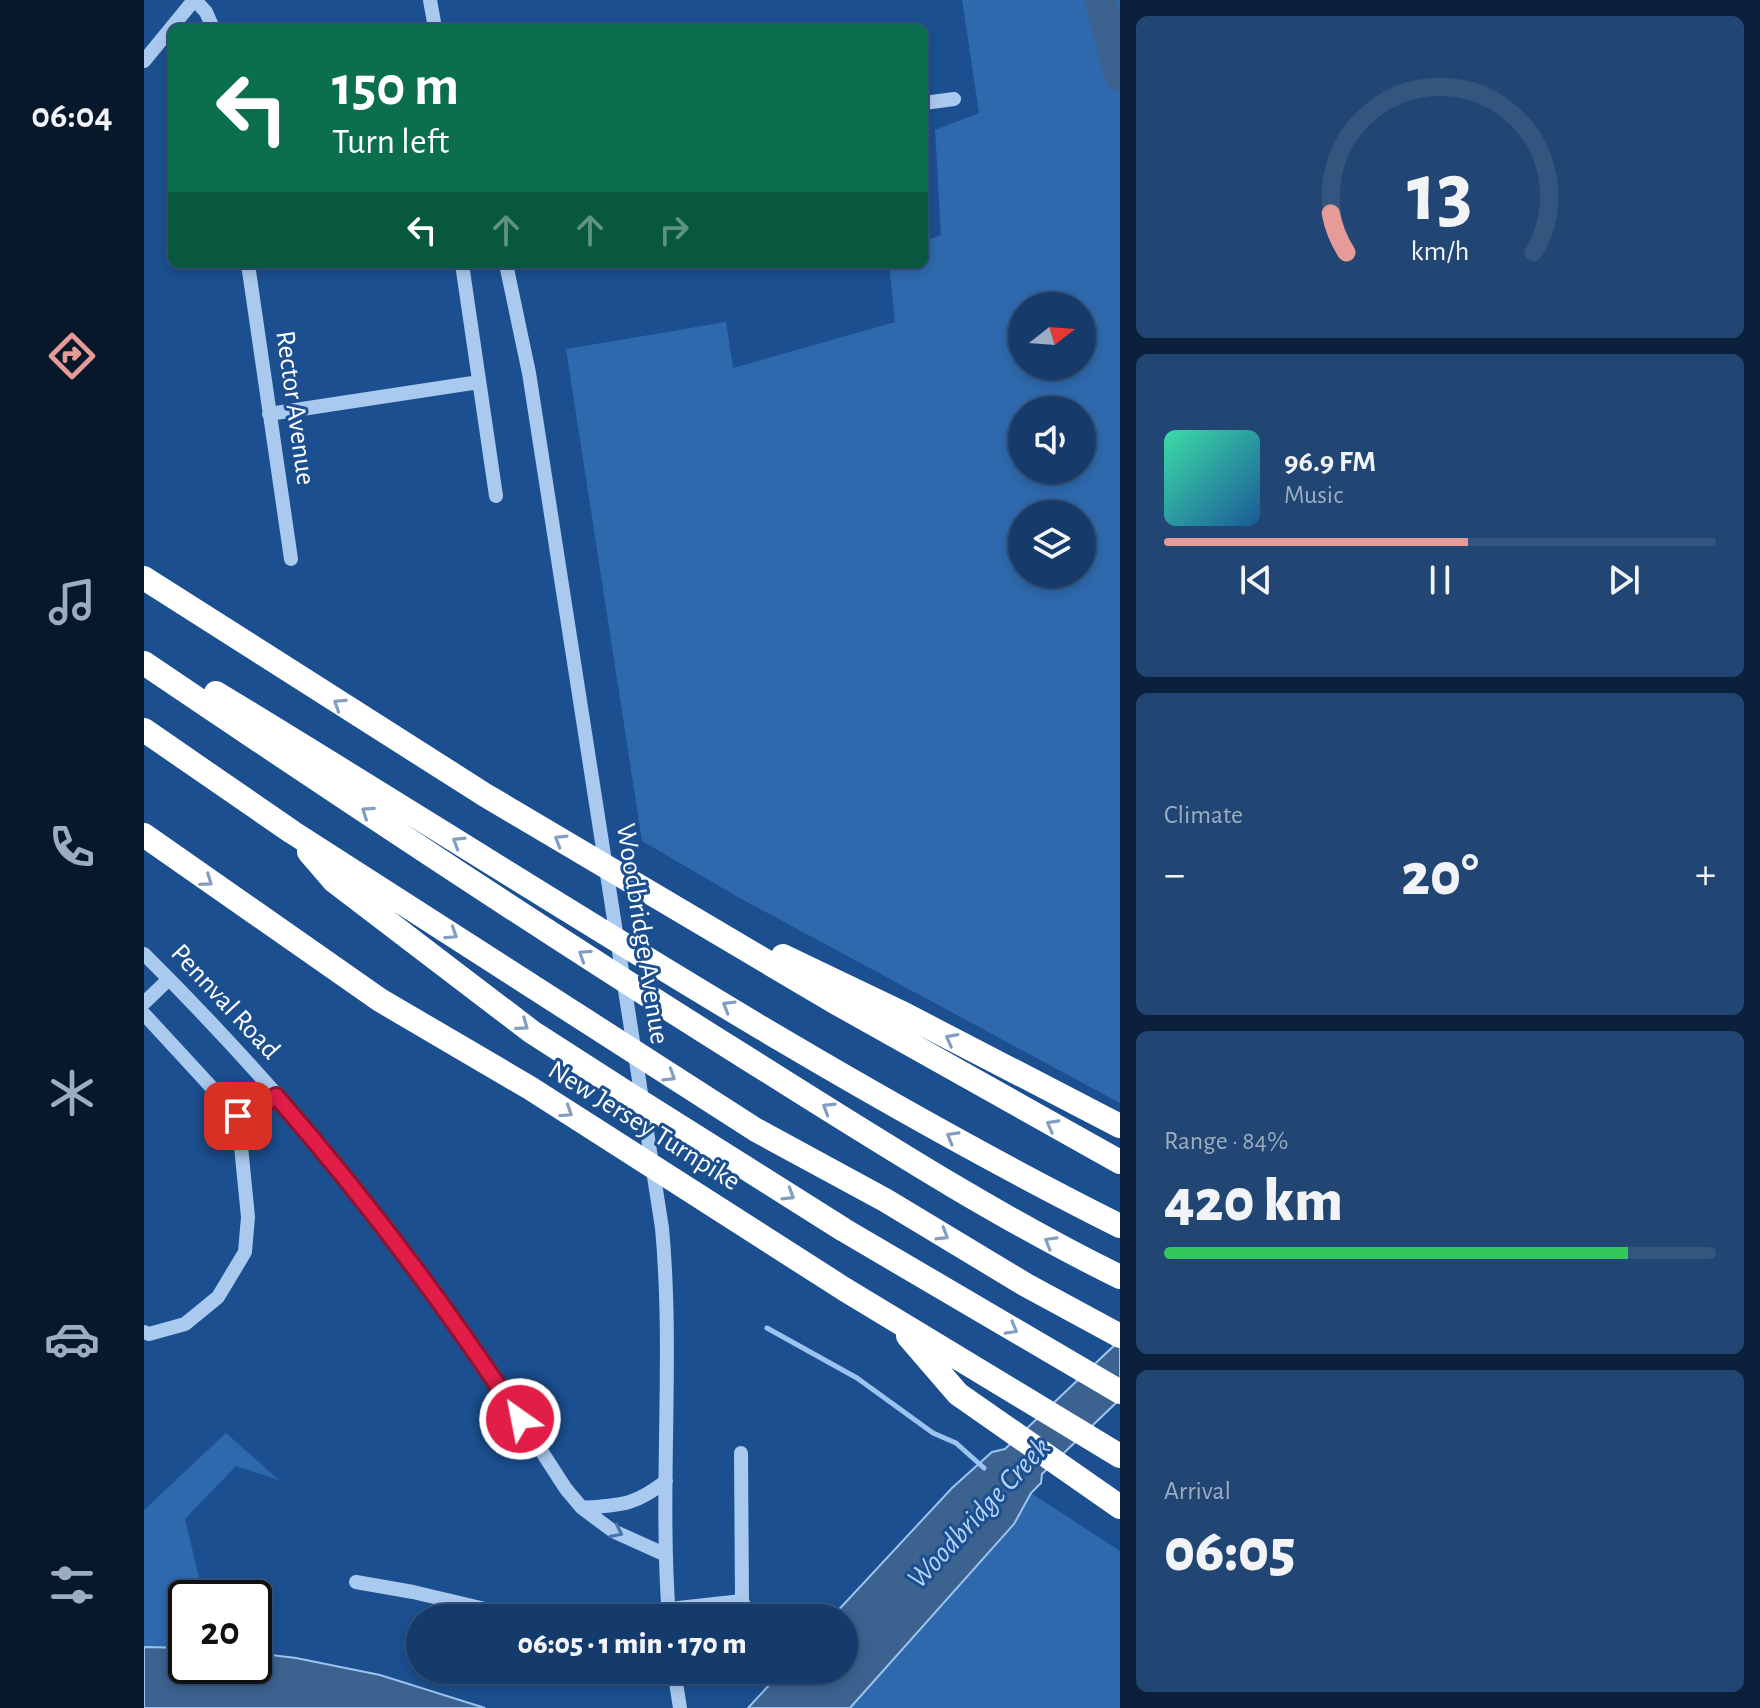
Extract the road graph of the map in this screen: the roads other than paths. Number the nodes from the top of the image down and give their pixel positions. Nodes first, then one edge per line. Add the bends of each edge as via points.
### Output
1 (195, 0) edge
2 (430, 0) edge
3 (175, 24) edge
4 (211, 24) edge
5 (434, 24) edge
6 (168, 32) edge
7 (144, 61) edge
8 (954, 99) dead end
9 (928, 102) edge
10 (249, 268) edge
11 (463, 268) edge
12 (507, 268) edge
13 (479, 382) junction
14 (269, 414) junction
15 (496, 496) dead end
16 (291, 559) dead end
17 (144, 578) edge
18 (144, 651) edge
19 (144, 663) edge
20 (144, 730) edge
21 (292, 832) junction
22 (144, 835) edge
23 (650, 893) junction
24 (144, 954) edge
25 (169, 979) junction
26 (144, 1003) edge
27 (144, 1014) edge
28 (276, 1096) junction
29 (238, 1116) junction
30 (1120, 1126) edge
31 (1120, 1162) edge
32 (1120, 1226) edge
33 (1120, 1277) edge
34 (893, 1319) junction
35 (144, 1332) edge
36 (1119, 1335) edge
37 (1120, 1392) edge
38 (741, 1453) dead end
39 (1120, 1456) edge
40 (666, 1481) junction
41 (1120, 1507) edge
42 (582, 1508) junction
43 (664, 1554) junction
44 (356, 1582) dead end
45 (742, 1601) junction
46 (464, 1604) edge
47 (668, 1604) edge
48 (734, 1604) edge
49 (743, 1604) edge
50 (676, 1684) edge
51 (680, 1708) edge

1 - 3 street
1 - 4 street
2 - 5 street
6 - 7 street
8 - 9 street
10 - 14 street, Rector Avenue
11 - 13 street
12 - 40 street, Woodbridge Avenue via 526,351 663,1243
13 - 14 street
13 - 15 street
14 - 16 street, Rector Avenue
23 -> 17 highway
32 -> 18 highway via 1009,1170 855,1081
33 -> 19 highway via 915,1162 616,976
20 - 21 highway, New Jersey Turnpike
21 -> 36 highway, New Jersey Turnpike via 756,1130
21 -> 37 highway via 334,881 532,1032 844,1230
22 -> 34 highway, New Jersey Turnpike via 380,1000 530,1088
30 -> 23 highway via 900,1012
31 -> 23 highway
24 - 25 street, Pennval Road
25 - 26 street
25 - 28 street, Pennval Road
27 - 29 street
28 - 29 street via 249,1116
28 - 42 street, Pennval Road via 373,1212
29 - 35 street via 248,1217 245,1252 218,1297 185,1324
34 - 39 highway, New Jersey Turnpike
34 - 41 highway via 958,1394
38 - 45 street
40 - 42 street via 627,1505
40 - 43 street, Woodbridge Avenue
42 -> 43 street, Pennval Road via 613,1531
43 - 47 street, Woodbridge Avenue
44 - 46 street
45 - 48 street
45 - 49 street
50 - 51 street

